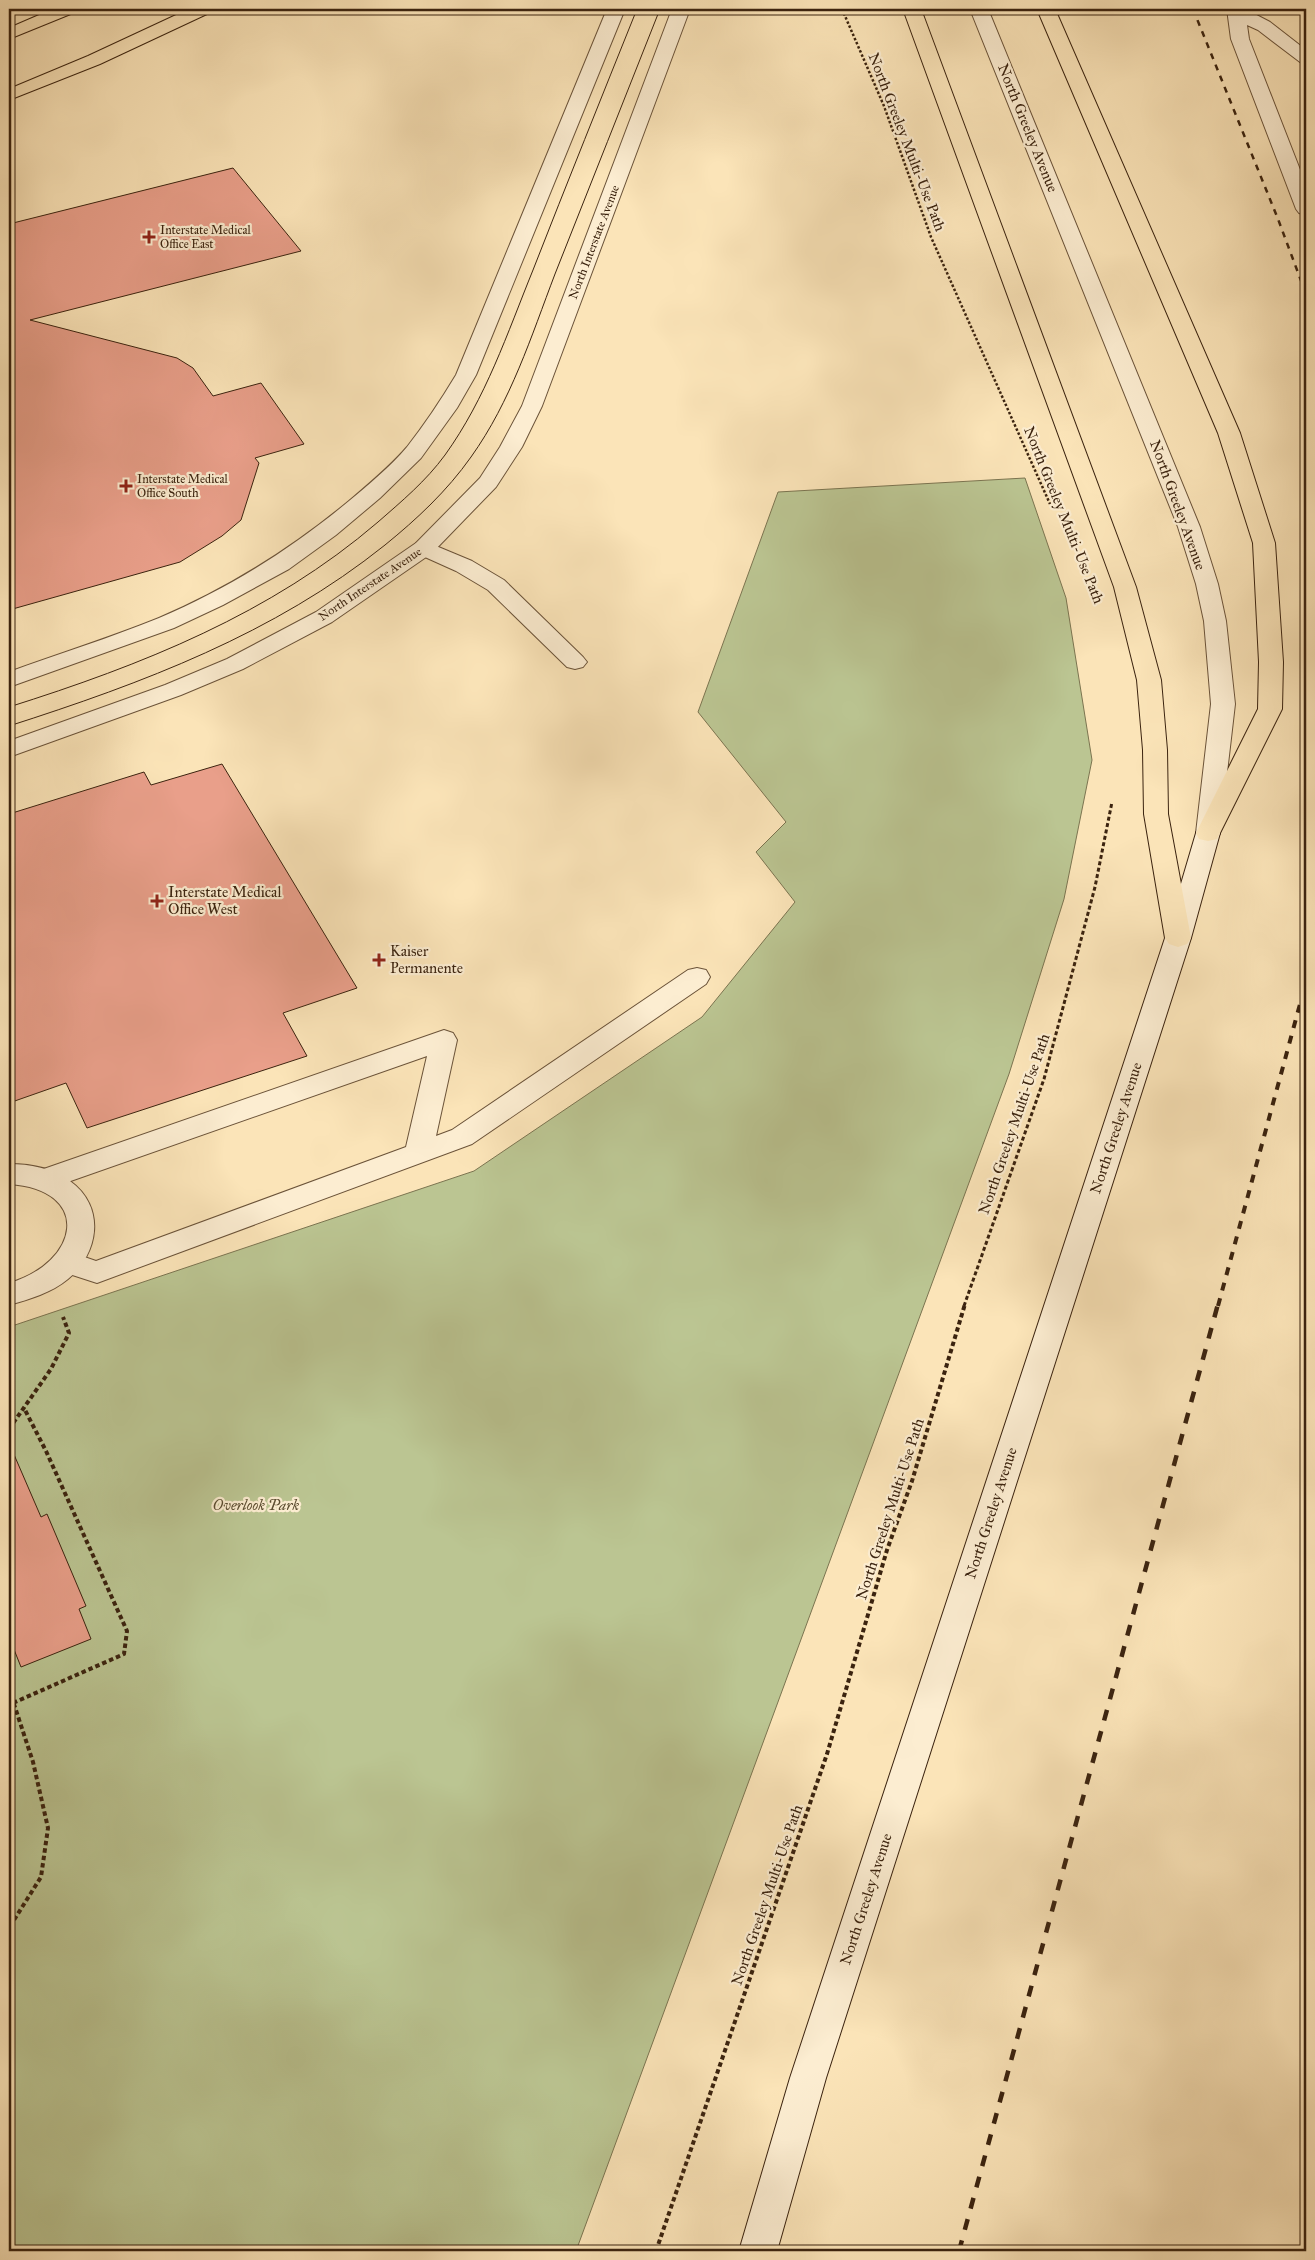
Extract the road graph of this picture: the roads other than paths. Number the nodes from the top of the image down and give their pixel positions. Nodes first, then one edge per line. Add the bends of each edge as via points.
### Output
1 (66, 9) edge
2 (203, 9) edge
3 (616, 9) edge
4 (682, 9) edge
5 (912, 9) edge
6 (979, 9) edge
7 (1046, 9) edge
8 (1237, 11) edge
9 (9, 34) edge
10 (1306, 58) edge
11 (9, 95) edge
12 (1306, 209) edge
13 (424, 548) junction
14 (575, 662) dead end
15 (9, 680) edge
16 (9, 749) edge
17 (1208, 833) junction
18 (1178, 938) junction
19 (697, 977) dead end
20 (418, 1153) junction
21 (9, 1174) edge
22 (45, 1179) junction
23 (56, 1271) junction
24 (9, 1294) edge
25 (758, 2251) edge

1 - 9 highway
2 - 11 highway
3 - 15 street via 466,376 413,453 372,493 281,564 166,623
4 - 13 street, North Interstate Avenue via 532,406 488,482
5 - 18 highway via 1125,587 1150,680 1156,814
6 - 17 street, North Greeley Avenue via 1189,527 1207,584 1215,621 1223,704
7 - 17 highway via 1230,433 1264,543 1271,662 1270,708
8 - 10 street via 1264,26
8 - 12 street via 1240,39
13 - 14 street via 496,585
13 - 16 street, North Interstate Avenue via 324,617 235,664 173,690
17 - 18 street, North Greeley Avenue
18 - 25 street, North Greeley Avenue via 808,2078
19 - 20 street via 462,1137
20 - 22 street via 444,1040
20 - 23 street via 97,1272
21 - 22 street
22 - 23 street via 64,1190 76,1205 81,1224 78,1244
23 - 24 street via 25,1290

